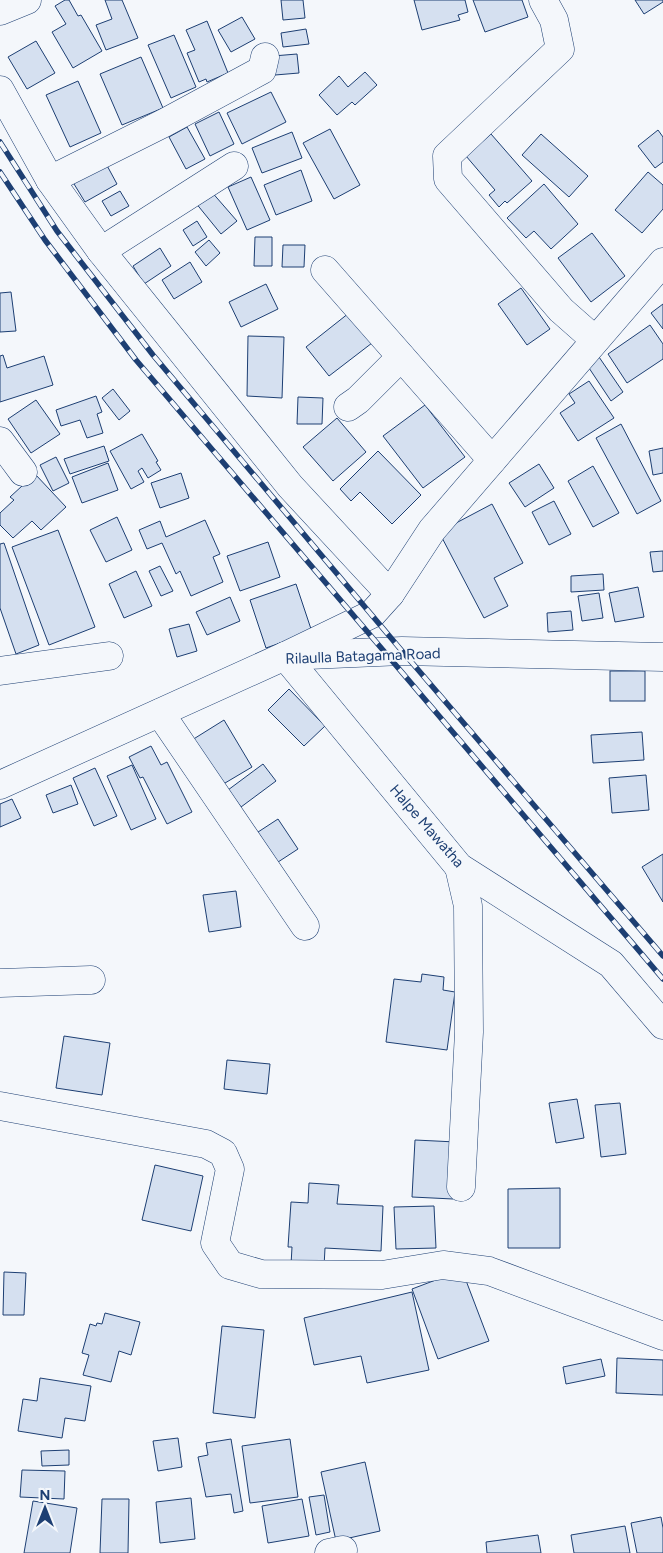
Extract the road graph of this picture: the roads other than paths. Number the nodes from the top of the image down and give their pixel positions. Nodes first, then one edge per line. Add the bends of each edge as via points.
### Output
1 (28, 0) edge
2 (544, 0) edge
3 (0, 11) edge
4 (265, 57) dead end
5 (0, 90) edge
6 (234, 166) dead end
7 (50, 180) junction
8 (101, 251) junction
9 (663, 262) edge
10 (325, 270) dead end
11 (595, 340) junction
12 (400, 357) junction
13 (348, 407) dead end
14 (0, 441) edge
15 (492, 460) junction
16 (23, 472) dead end
17 (390, 594) junction
18 (109, 656) dead end
19 (285, 656) junction
20 (663, 657) edge
21 (0, 671) edge
22 (160, 713) junction
23 (0, 785) edge
24 (459, 866) junction
25 (305, 926) dead end
26 (91, 980) dead end
27 (0, 982) edge
28 (663, 1025) edge
29 (0, 1106) edge
30 (461, 1187) dead end
31 (663, 1336) edge

1 - 3 street
2 - 11 street via 554,20 560,49 447,156 448,179 561,310
4 - 7 street via 262,70 164,124
5 - 7 street
6 - 8 street
7 - 8 street
8 - 17 street via 290,486
9 - 11 street
10 - 12 street
11 - 15 street
12 - 13 street
12 - 15 street
14 - 16 street
15 - 17 street via 432,530
17 - 19 street via 372,614
18 - 21 street
19 - 20 street, Rilaulla Batagama Road via 402,651
19 - 22 street, Rilaulla Batagama Road
19 - 24 street, Halpe Mawatha
22 - 23 street, Rilaulla Batagama Road
22 - 25 street
24 - 28 street, Halpe Mawatha via 611,964
24 - 30 street via 468,906 469,1032
26 - 27 street
29 - 31 street via 206,1144 223,1152 230,1169 215,1243 230,1265 261,1274 382,1275 443,1265 489,1270

